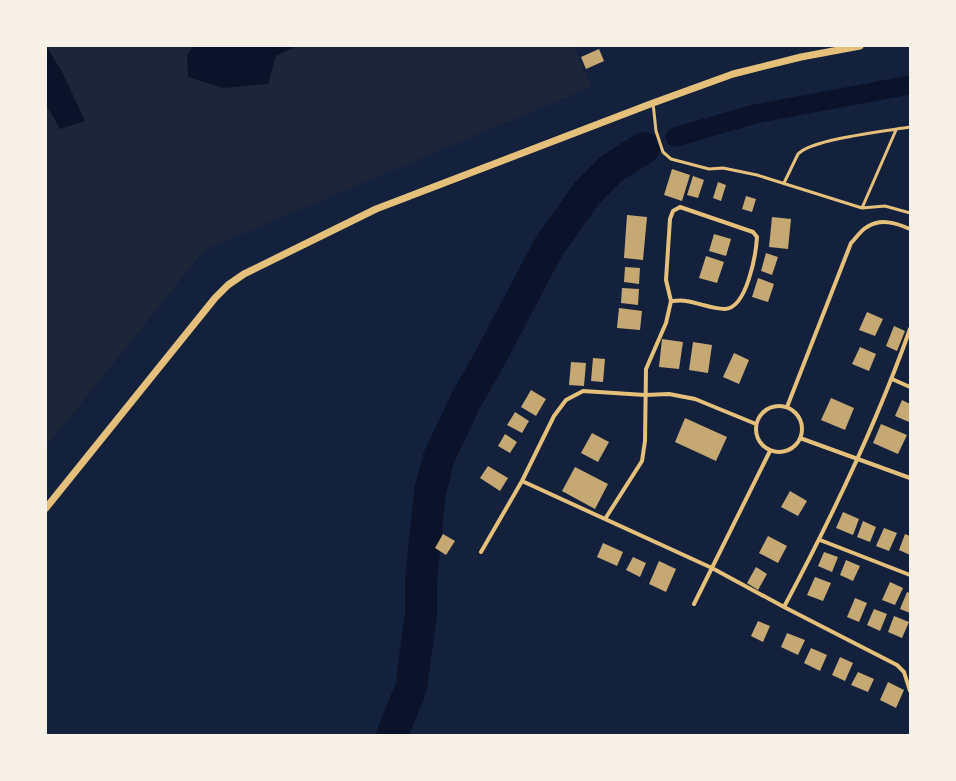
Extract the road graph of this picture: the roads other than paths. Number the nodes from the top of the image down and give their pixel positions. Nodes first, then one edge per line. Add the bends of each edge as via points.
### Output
1 (860, 46) edge
2 (653, 103) junction
3 (910, 127) edge
4 (896, 130) junction
5 (784, 183) junction
6 (862, 208) junction
7 (910, 213) edge
8 (910, 229) edge
9 (671, 300) junction
10 (910, 329) edge
11 (892, 380) junction
12 (910, 387) edge
13 (645, 395) junction
14 (787, 407) junction
15 (756, 424) junction
16 (800, 438) junction
17 (770, 451) junction
18 (857, 459) junction
19 (910, 478) edge
20 (522, 481) junction
21 (46, 508) edge
22 (605, 519) junction
23 (820, 540) junction
24 (481, 552) dead end
25 (712, 568) junction
26 (910, 575) edge
27 (694, 604) dead end
28 (784, 607) junction
29 (910, 691) edge

1 - 2 street via 733,74
2 - 5 lane via 656,131 663,152 671,159 709,169 742,171
2 - 21 street via 376,209 228,285
3 - 4 lane
4 - 5 lane via 824,142 801,150
4 - 6 lane
5 - 6 lane
6 - 7 lane via 885,206
8 - 14 street via 880,222 866,227 851,243
9 - 9 street via 727,309 735,305 740,300 749,279 758,237 753,232 680,207 673,211 670,219 666,280
9 - 13 street via 666,323 646,369
10 - 11 street
11 - 12 street
11 - 18 street
13 - 15 street via 669,394 695,399
13 - 20 street via 583,391 566,400 554,416
13 - 22 street via 645,441 642,460
14 - 15 street via 771,407 764,411
14 - 16 street via 794,411 801,421
15 - 17 street via 758,439 762,446
16 - 17 street via 788,450
16 - 18 street
17 - 25 street
18 - 19 street
18 - 23 street
20 - 22 street
20 - 24 street
22 - 25 street
23 - 26 street
23 - 28 street
25 - 27 street
25 - 28 street
28 - 29 street via 897,665 904,672

